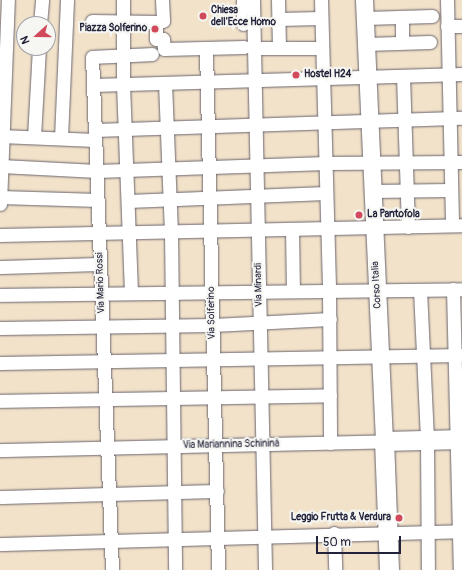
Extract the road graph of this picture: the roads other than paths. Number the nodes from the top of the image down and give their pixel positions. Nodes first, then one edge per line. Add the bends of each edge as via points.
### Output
1 (8, 0) edge
2 (42, 0) edge
3 (67, 0) edge
4 (123, 0) edge
5 (162, 0) edge
6 (243, 0) edge
7 (253, 0) edge
8 (278, 0) edge
9 (321, 0) edge
10 (364, 0) edge
11 (447, 0) edge
12 (41, 16) edge
13 (432, 16) dead end
14 (402, 17) junction
15 (321, 18) junction
16 (365, 18) junction
17 (279, 19) junction
18 (92, 21) dead end
19 (157, 21) junction
20 (123, 22) junction
21 (243, 24) dead end
22 (447, 26) junction
23 (462, 26) edge
24 (402, 42) junction
25 (430, 42) dead end
26 (366, 44) junction
27 (249, 48) junction
28 (279, 48) junction
29 (322, 48) junction
30 (206, 52) junction
31 (152, 54) dead end
32 (122, 55) junction
33 (39, 56) edge
34 (462, 74) edge
35 (448, 75) junction
36 (403, 76) junction
37 (323, 78) junction
38 (367, 78) junction
39 (255, 80) junction
40 (207, 82) junction
41 (165, 83) junction
42 (123, 84) junction
43 (94, 85) junction
44 (456, 118) edge
45 (369, 120) junction
46 (404, 120) junction
47 (325, 121) junction
48 (256, 124) junction
49 (208, 126) junction
50 (166, 127) junction
51 (125, 129) junction
52 (95, 135) junction
53 (1, 136) edge
54 (34, 137) junction
55 (61, 138) junction
56 (371, 162) junction
57 (456, 162) edge
58 (326, 163) junction
59 (405, 163) junction
60 (1, 166) junction
61 (257, 166) junction
62 (209, 167) junction
63 (168, 168) junction
64 (126, 170) junction
65 (97, 171) junction
66 (372, 191) junction
67 (407, 191) junction
68 (326, 193) junction
69 (455, 194) edge
70 (258, 195) junction
71 (210, 196) junction
72 (0, 197) edge
73 (169, 198) junction
74 (98, 200) junction
75 (128, 201) junction
76 (0, 204) edge
77 (457, 225) edge
78 (408, 227) junction
79 (374, 228) junction
80 (292, 229) junction
81 (327, 229) junction
82 (258, 230) junction
83 (210, 231) junction
84 (129, 232) junction
85 (171, 232) junction
86 (99, 233) junction
87 (0, 234) edge
88 (100, 264) junction
89 (0, 267) edge
90 (330, 289) junction
91 (458, 289) edge
92 (293, 290) junction
93 (377, 290) junction
94 (420, 290) junction
95 (259, 291) junction
96 (171, 292) junction
97 (212, 292) junction
98 (130, 293) junction
99 (101, 294) junction
100 (0, 295) edge
101 (330, 319) junction
102 (259, 322) junction
103 (213, 325) junction
104 (172, 326) junction
105 (103, 327) junction
106 (0, 328) edge
107 (423, 355) junction
108 (458, 355) edge
109 (330, 356) junction
110 (380, 356) junction
111 (260, 357) junction
112 (172, 358) junction
113 (214, 358) junction
114 (104, 360) junction
115 (0, 363) edge
116 (330, 395) junction
117 (260, 397) junction
118 (172, 398) junction
119 (214, 398) junction
120 (105, 399) junction
121 (0, 401) edge
122 (459, 401) edge
123 (427, 440) junction
124 (460, 440) edge
125 (384, 441) junction
126 (330, 442) junction
127 (262, 444) junction
128 (216, 445) junction
129 (173, 446) junction
130 (107, 448) junction
131 (0, 450) edge
132 (217, 491) junction
133 (174, 493) junction
134 (109, 495) junction
135 (0, 497) edge
136 (427, 531) junction
137 (461, 531) edge
138 (388, 532) junction
139 (334, 533) junction
140 (265, 536) junction
141 (174, 538) junction
142 (218, 538) junction
143 (111, 541) junction
144 (0, 544) edge
145 (112, 570) edge
146 (175, 570) edge
147 (218, 570) edge
148 (265, 570) edge
149 (335, 570) edge
150 (389, 570) edge
151 (428, 570) edge
152 (460, 570) edge

1 - 53 street
2 - 12 street
3 - 55 street
4 - 20 street
5 - 19 street
6 - 21 street
7 - 27 street, Via Minardi
8 - 17 street
9 - 15 street
10 - 16 street, Corso Italia
11 - 22 street
13 - 14 street
14 - 16 street
14 - 24 street
15 - 17 street
15 - 29 street
16 - 26 street, Corso Italia
17 - 28 street
18 - 20 street
19 - 20 street
19 - 30 street via 156,39 163,39 164,49
20 - 32 street
22 - 23 street
22 - 35 street
24 - 25 street
24 - 26 street
26 - 38 street, Corso Italia
27 - 28 street
27 - 30 street
27 - 39 street, Via Minardi
28 - 29 street
29 - 37 street
30 - 40 street, Via Solferino
31 - 32 street, Via Mario Rossi
32 - 42 street
32 - 43 street, Via Mario Rossi via 92,57
33 - 54 street
34 - 35 street
35 - 36 street
35 - 44 street
36 - 38 street
36 - 46 street
37 - 38 street
37 - 39 street
37 - 47 street
38 - 45 street, Corso Italia
39 - 40 street
39 - 48 street, Via Minardi
40 - 41 street
40 - 49 street, Via Solferino
41 - 42 street
41 - 50 street
42 - 43 street
42 - 51 street
43 - 52 street, Via Mario Rossi
44 - 46 street
44 - 57 street
45 - 46 street
45 - 47 street
45 - 56 street, Corso Italia
46 - 59 street
47 - 48 street
47 - 58 street
48 - 49 street
48 - 61 street, Via Minardi
49 - 50 street
49 - 62 street, Via Solferino
50 - 51 street
50 - 63 street
51 - 52 street
51 - 64 street
52 - 55 street
52 - 65 street, Via Mario Rossi
53 - 54 street
53 - 60 street
54 - 55 street
56 - 58 street
56 - 59 street
56 - 66 street, Corso Italia
57 - 59 street
57 - 69 street
58 - 61 street
58 - 68 street
59 - 67 street
60 - 65 street
60 - 72 street
61 - 62 street
61 - 70 street, Via Minardi
62 - 63 street
62 - 71 street, Via Solferino
63 - 64 street
63 - 73 street
64 - 65 street
64 - 75 street
65 - 74 street, Via Mario Rossi
66 - 67 street
66 - 79 street, Corso Italia
67 - 69 street
67 - 78 street
68 - 70 street
68 - 81 street
69 - 77 street
70 - 71 street
70 - 82 street, Via Minardi
71 - 73 street
71 - 83 street, Via Solferino
72 - 74 street
72 - 76 street
73 - 75 street
73 - 85 street
74 - 86 street, Via Mario Rossi
75 - 84 street
77 - 78 street
78 - 79 street
79 - 81 street
79 - 93 street, Corso Italia
80 - 81 street
80 - 82 street
80 - 92 street
81 - 90 street
82 - 83 street
82 - 95 street, Via Minardi
83 - 85 street
83 - 97 street, Via Solferino
84 - 85 street
84 - 86 street
84 - 98 street
85 - 96 street
86 - 87 street
86 - 88 street, Via Mario Rossi
88 - 89 street
88 - 99 street, Via Mario Rossi
90 - 92 street
90 - 93 street
90 - 101 street
91 - 94 street
91 - 108 street
92 - 95 street
93 - 94 street
93 - 110 street, Corso Italia
94 - 107 street
95 - 97 street
95 - 102 street, Via Minardi
96 - 97 street
96 - 98 street
96 - 104 street
97 - 103 street, Via Solferino
98 - 99 street
99 - 100 street
99 - 105 street, Via Mario Rossi
101 - 102 street
101 - 109 street
102 - 103 street
102 - 111 street, Via Minardi
103 - 104 street
103 - 113 street, Via Solferino
104 - 105 street
104 - 112 street
105 - 106 street
105 - 114 street, Via Mario Rossi
107 - 108 street
107 - 110 street
107 - 123 street
108 - 122 street
109 - 110 street
109 - 111 street
109 - 116 street
110 - 125 street, Corso Italia
111 - 113 street
111 - 117 street, Via Minardi
112 - 113 street
112 - 114 street
112 - 118 street
113 - 119 street, Via Solferino
114 - 115 street
114 - 120 street, Via Mario Rossi
116 - 117 street
116 - 126 street
117 - 119 street
117 - 127 street, Via Minardi
118 - 119 street
118 - 120 street
118 - 129 street
119 - 128 street, Via Solferino
120 - 121 street
120 - 130 street, Via Mario Rossi
122 - 124 street
123 - 124 main road, Via Mariannina Schininà
123 - 125 main road, Via Mariannina Schininà
123 - 136 street
124 - 137 street
125 - 126 street, Via Mariannina Schininà
125 - 138 main road, Corso Italia
126 - 127 street, Via Mariannina Schininà
127 - 128 street, Via Mariannina Schininà
127 - 140 street, Via Minardi
128 - 129 street, Via Mariannina Schininà
128 - 132 street, Via Solferino
129 - 130 street, Via Mariannina Schininà
129 - 133 street
130 - 131 street, Via Mariannina Schininà
130 - 134 street, Via Mario Rossi
132 - 133 street
132 - 142 street, Via Solferino
133 - 134 street
133 - 141 street
134 - 135 street
134 - 143 street, Via Mario Rossi
136 - 137 street
136 - 138 street
136 - 151 street
137 - 152 street
138 - 139 street
138 - 150 main road, Corso Italia
139 - 140 street
139 - 149 street
140 - 142 street
140 - 148 street, Via Minardi
141 - 142 street
141 - 143 street
141 - 146 street
142 - 147 street, Via Solferino
143 - 144 street
143 - 145 street, Via Mario Rossi

